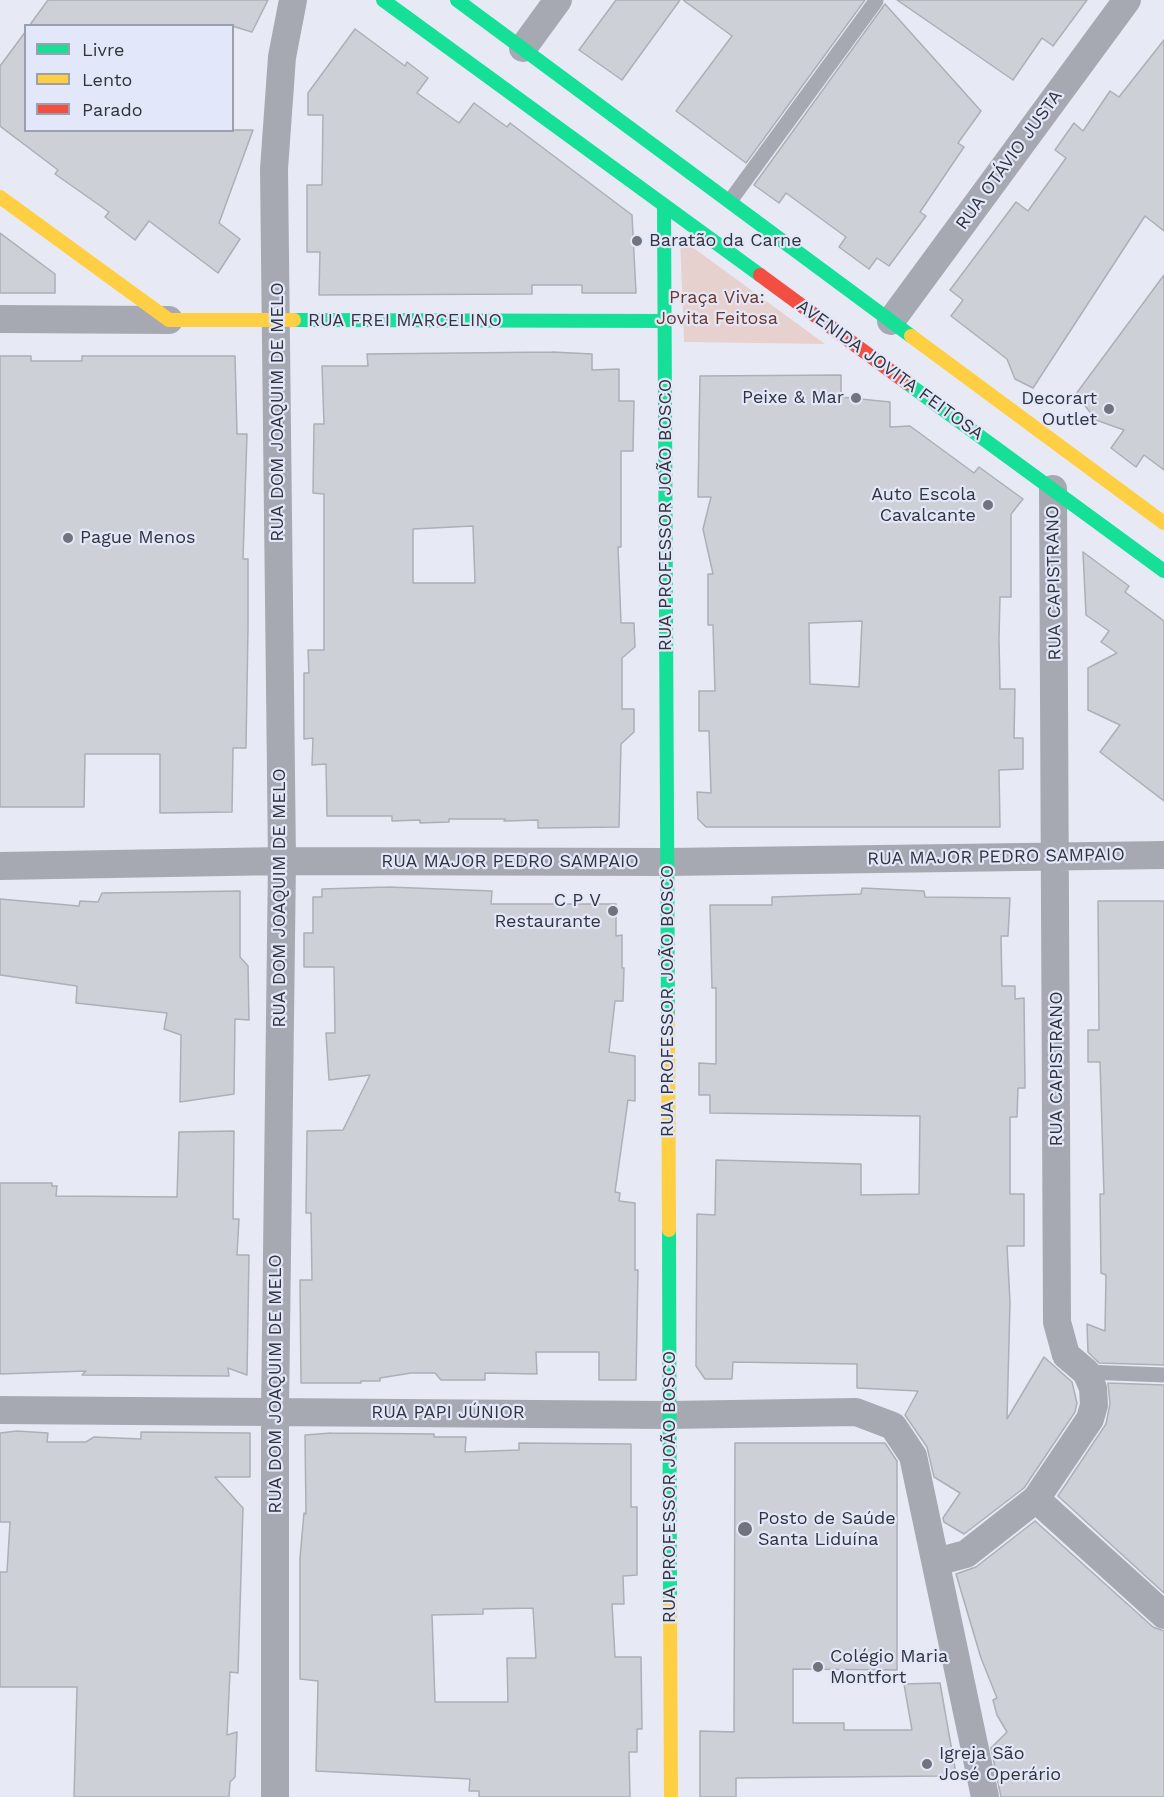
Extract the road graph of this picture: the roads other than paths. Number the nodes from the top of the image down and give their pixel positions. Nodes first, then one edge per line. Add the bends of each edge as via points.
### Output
1 (293, 0) edge
2 (383, 0) edge
3 (457, 0) edge
4 (558, 0) edge
5 (1127, 0) edge
6 (876, 1) edge
7 (523, 48) junction
8 (0, 197) edge
9 (730, 201) junction
10 (664, 205) junction
11 (0, 319) edge
12 (169, 320) junction
13 (278, 321) junction
14 (666, 321) junction
15 (891, 321) junction
16 (1053, 489) junction
17 (1164, 524) edge
18 (1164, 571) edge
19 (1057, 855) junction
20 (1164, 855) edge
21 (282, 861) junction
22 (667, 862) junction
23 (0, 866) edge
24 (1086, 1372) junction
25 (1164, 1375) edge
26 (0, 1410) edge
27 (274, 1411) junction
28 (669, 1414) junction
29 (1036, 1499) junction
30 (936, 1562) junction
31 (1164, 1615) edge
32 (275, 1797) edge
33 (671, 1797) edge
34 (985, 1797) edge

1 - 13 street, RUA DOM JOAQUIM DE MELO via 282,57 274,169
2 - 10 street, AVENIDA JOVITA FEITOSA
3 - 7 street
4 - 7 street
5 - 15 street, RUA OTÁVIO JUSTA
6 - 9 lane
7 - 9 street
8 - 12 street
9 - 15 street
10 - 14 street, RUA PROFESSOR JOÃO BOSCO
10 - 16 street, AVENIDA JOVITA FEITOSA
11 - 12 street, RUA FREI MARCELINO
12 - 13 street, RUA FREI MARCELINO
13 - 14 street, RUA FREI MARCELINO
13 - 21 street, RUA DOM JOAQUIM DE MELO
14 - 22 street, RUA PROFESSOR JOÃO BOSCO
15 - 17 street
16 - 18 street, AVENIDA JOVITA FEITOSA
16 - 19 street, RUA CAPISTRANO
19 - 20 street, RUA MAJOR PEDRO SAMPAIO
19 - 22 street, RUA MAJOR PEDRO SAMPAIO
19 - 24 street, RUA CAPISTRANO via 1057,1322 1066,1355
21 - 22 street, RUA MAJOR PEDRO SAMPAIO
21 - 23 street, RUA MAJOR PEDRO SAMPAIO
21 - 27 street, RUA DOM JOAQUIM DE MELO
22 - 28 street, RUA PROFESSOR JOÃO BOSCO
24 - 25 lane
24 - 29 street via 1093,1388 1090,1419
26 - 27 street, RUA PAPI JÚNIOR
27 - 28 street, RUA PAPI JÚNIOR
27 - 32 street, RUA DOM JOAQUIM DE MELO
28 - 30 street, RUA PAPI JÚNIOR via 856,1412 893,1426 914,1456
28 - 33 street, RUA PROFESSOR JOÃO BOSCO
29 - 30 street via 966,1554
29 - 31 street
30 - 34 street

